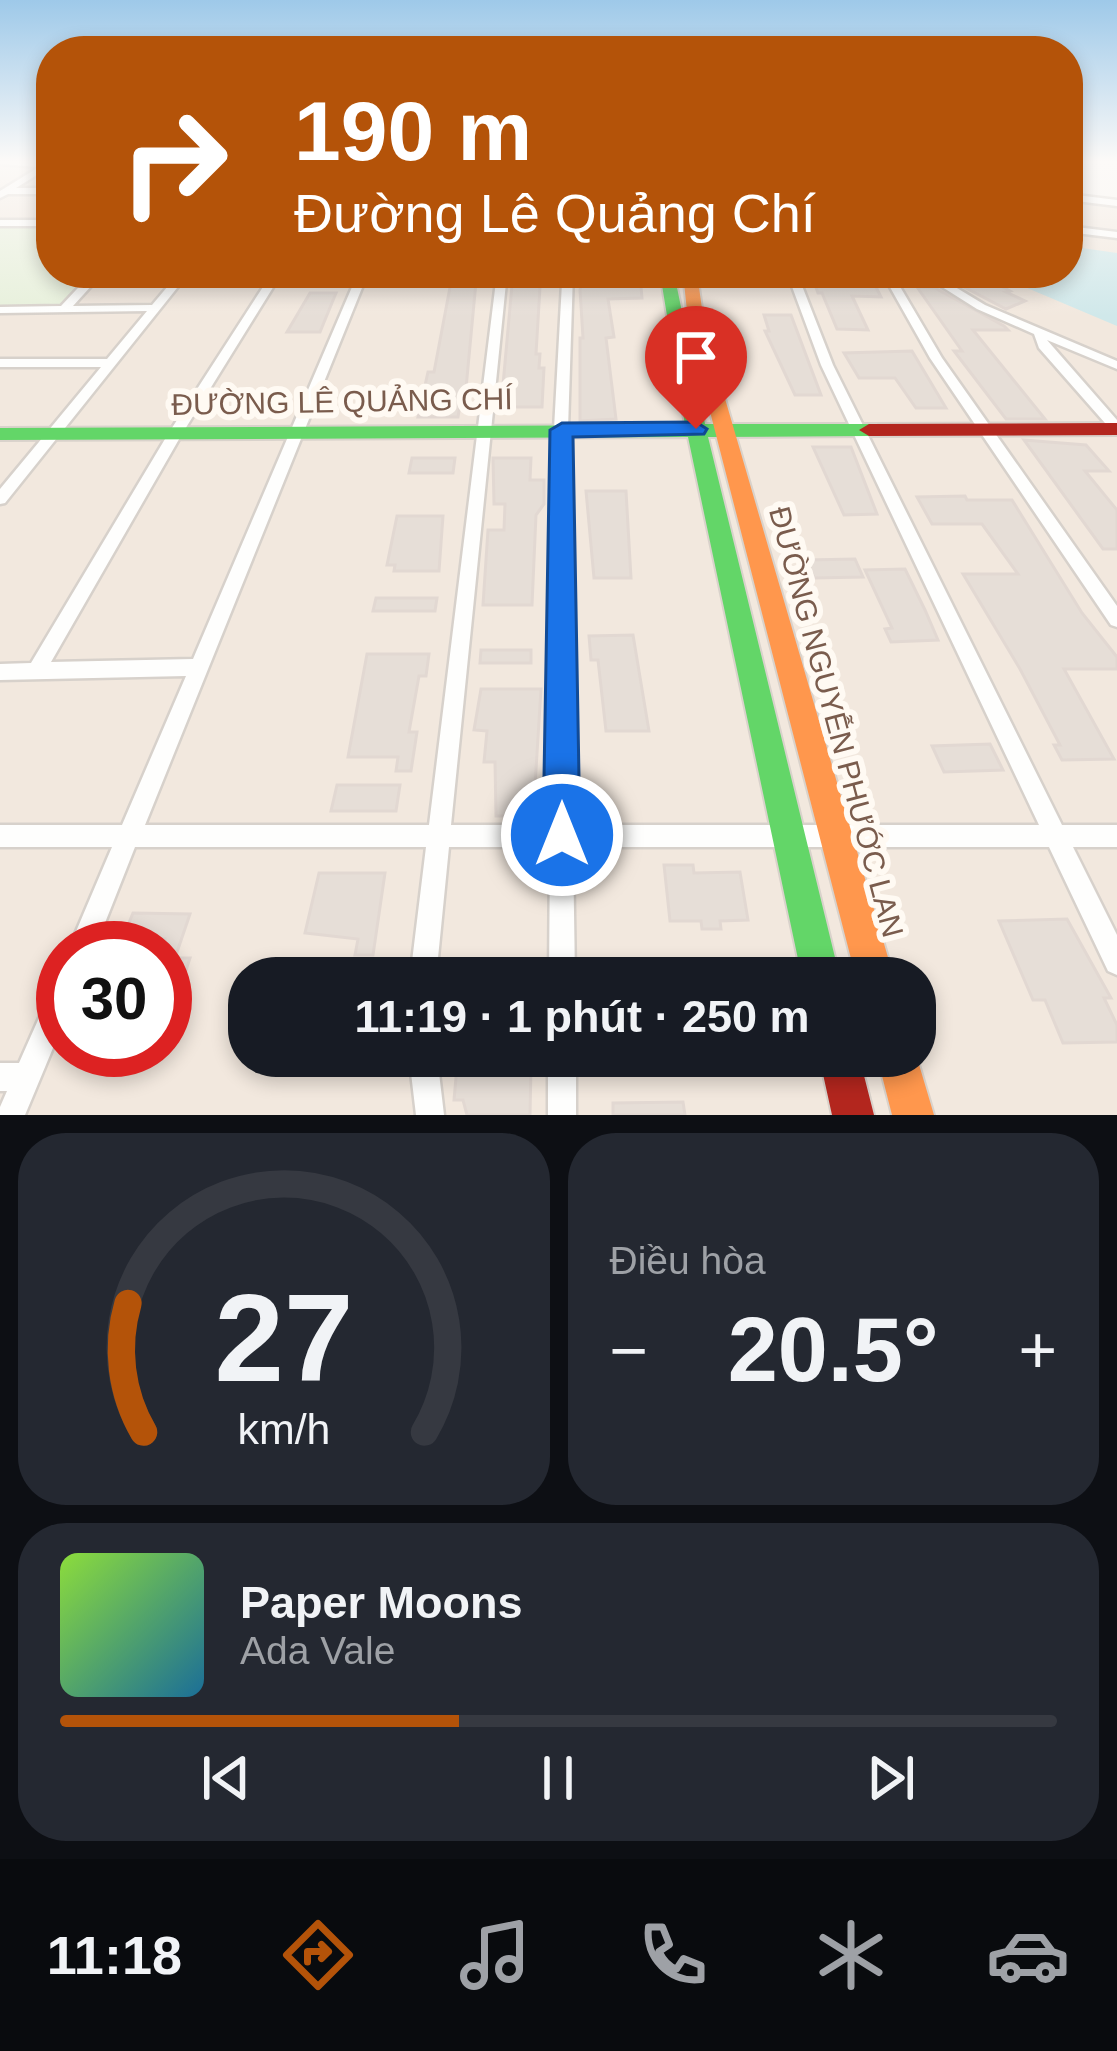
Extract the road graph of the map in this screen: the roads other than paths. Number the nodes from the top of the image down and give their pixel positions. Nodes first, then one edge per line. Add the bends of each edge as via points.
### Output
1 (0, 223) edge
2 (36, 223) edge
3 (1083, 231) edge
4 (1117, 236) edge
5 (84, 288) edge
6 (172, 288) edge
7 (268, 288) edge
8 (357, 288) edge
9 (500, 288) edge
10 (567, 288) edge
11 (670, 288) edge
12 (692, 288) edge
13 (797, 288) edge
14 (896, 288) edge
15 (953, 288) edge
16 (157, 308) junction
17 (64, 309) junction
18 (0, 310) edge
19 (1040, 334) junction
20 (0, 363) edge
21 (111, 363) junction
22 (1117, 365) edge
23 (696, 429) junction
24 (726, 429) junction
25 (859, 429) junction
26 (985, 429) junction
27 (1117, 429) edge
28 (483, 430) junction
29 (562, 430) junction
30 (299, 432) junction
31 (52, 433) junction
32 (0, 434) edge
33 (176, 434) junction
34 (0, 499) edge
35 (1117, 620) edge
36 (200, 667) junction
37 (0, 672) edge
38 (34, 673) junction
39 (131, 835) junction
40 (438, 835) junction
41 (562, 835) junction
42 (789, 835) junction
43 (835, 835) junction
44 (0, 836) edge
45 (1056, 836) junction
46 (1117, 836) edge
47 (94, 921) edge
48 (425, 957) edge
49 (562, 957) edge
50 (816, 957) edge
51 (869, 957) edge
52 (1117, 962) edge
53 (36, 1039) edge
54 (14, 1077) edge
55 (425, 1077) edge
56 (562, 1077) edge
57 (844, 1077) edge
58 (903, 1077) edge
59 (11, 1115) edge
60 (430, 1115) edge
61 (562, 1115) edge
62 (853, 1115) edge
63 (913, 1115) edge

1 - 2 street
3 - 4 street
5 - 17 street
6 - 16 street
7 - 33 street
8 - 30 street
9 - 28 street
10 - 29 street
11 - 23 main road
12 - 24 main road, ĐƯỜNG NGUYỄN PHƯỚC LAN
13 - 25 street
14 - 26 street
15 - 19 street
16 - 17 street
16 - 21 street
17 - 18 street
19 - 22 street
19 - 27 street
20 - 21 street
21 - 31 street
23 - 24 main road, ĐƯỜNG LÊ QUẢNG CHÍ
23 - 29 main road, ĐƯỜNG LÊ QUẢNG CHÍ
23 - 42 main road
24 - 25 main road, ĐƯỜNG LÊ QUẢNG CHÍ
24 - 43 main road, ĐƯỜNG NGUYỄN PHƯỚC LAN
25 - 26 main road, ĐƯỜNG LÊ QUẢNG CHÍ
25 - 45 street
26 - 27 main road, ĐƯỜNG LÊ QUẢNG CHÍ
26 - 35 street
28 - 29 main road, ĐƯỜNG LÊ QUẢNG CHÍ
28 - 30 main road, ĐƯỜNG LÊ QUẢNG CHÍ
28 - 40 street
29 - 41 street
30 - 33 main road, ĐƯỜNG LÊ QUẢNG CHÍ
30 - 36 street
31 - 32 main road, ĐƯỜNG LÊ QUẢNG CHÍ
31 - 33 main road, ĐƯỜNG LÊ QUẢNG CHÍ
31 - 34 street
33 - 38 street
36 - 38 street
36 - 39 street
37 - 38 street
39 - 40 street
39 - 44 street
39 - 47 street
40 - 41 street
40 - 48 street
41 - 42 street
41 - 49 street
42 - 43 street
42 - 50 main road
43 - 45 street
43 - 51 main road, ĐƯỜNG NGUYỄN PHƯỚC LAN
45 - 46 street
45 - 52 street
53 - 54 street
54 - 59 street
55 - 60 street
56 - 61 street
57 - 62 main road
58 - 63 main road

